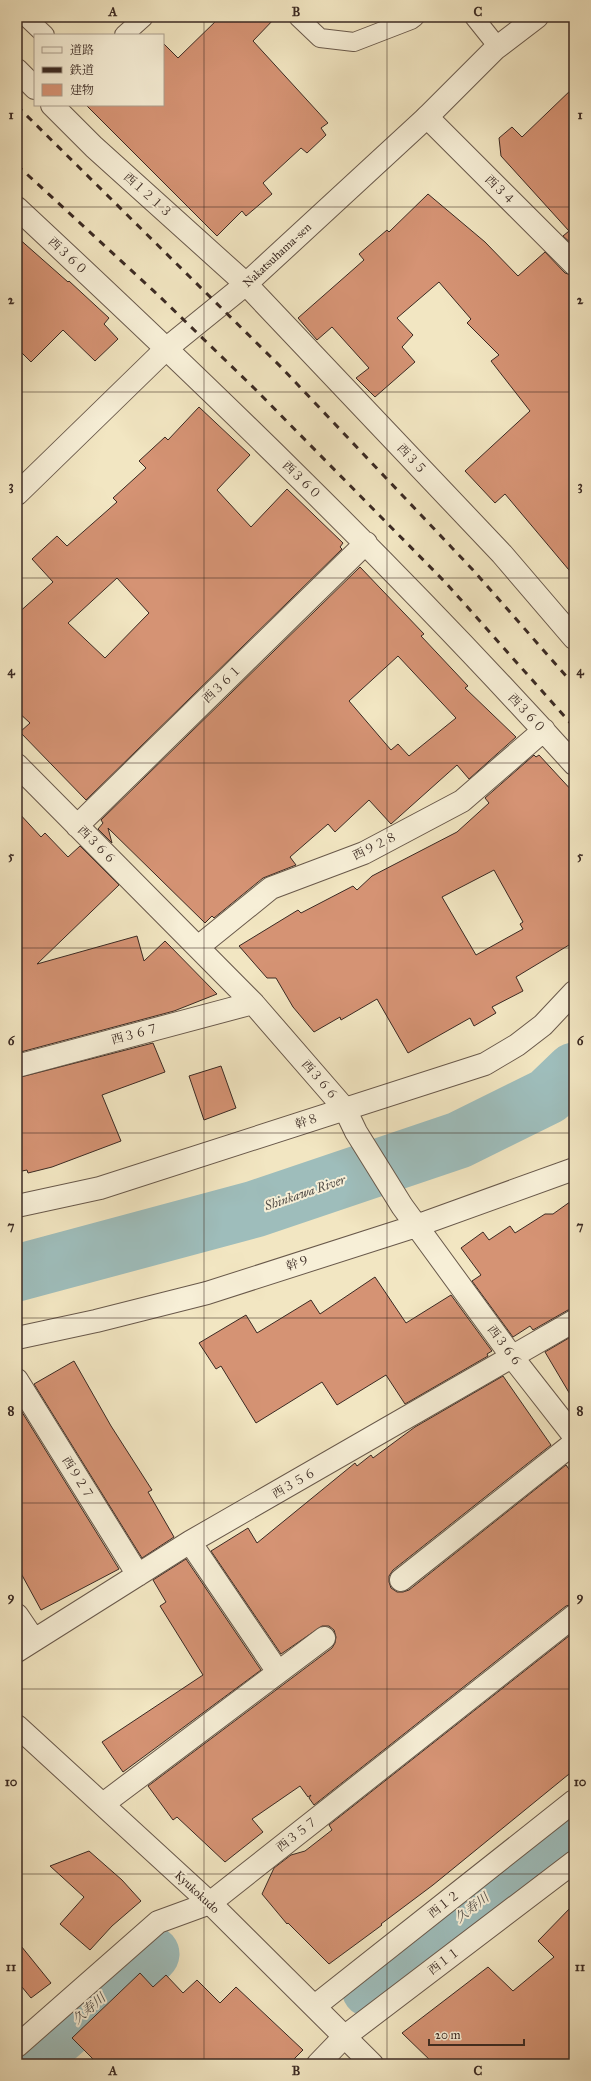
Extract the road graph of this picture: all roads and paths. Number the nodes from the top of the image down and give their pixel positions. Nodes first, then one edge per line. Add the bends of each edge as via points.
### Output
1 (26, 17) edge
2 (144, 17) edge
3 (298, 17) edge
4 (414, 17) edge
5 (474, 17) edge
6 (537, 17) edge
7 (44, 34) edge
8 (125, 34) edge
9 (498, 47) junction
10 (17, 70) edge
11 (34, 87) edge
12 (53, 106) edge
13 (427, 116) junction
14 (17, 208) edge
15 (574, 264) edge
16 (246, 284) junction
17 (167, 348) junction
18 (17, 494) edge
19 (366, 543) junction
20 (574, 638) edge
21 (544, 730) junction
22 (574, 764) edge
23 (17, 765) edge
24 (78, 826) junction
25 (198, 947) junction
26 (574, 992) edge
27 (253, 1003) junction
28 (17, 1066) edge
29 (345, 1109) junction
30 (574, 1169) edge
31 (17, 1206) edge
32 (416, 1226) junction
33 (574, 1321) edge
34 (17, 1338) edge
35 (513, 1358) junction
36 (17, 1380) edge
37 (574, 1436) edge
38 (574, 1443) edge
39 (190, 1542) junction
40 (138, 1575) junction
41 (401, 1580) dead end
42 (17, 1615) edge
43 (574, 1616) edge
44 (324, 1638) dead end
45 (26, 1645) edge
46 (278, 1672) junction
47 (17, 1726) edge
48 (574, 1801) edge
49 (103, 1804) junction
50 (574, 1862) edge
51 (210, 1903) junction
52 (315, 2006) junction
53 (344, 2037) junction
54 (17, 2046) edge
55 (318, 2064) edge
56 (372, 2064) edge

1 - 7 lane
2 - 8 lane
3 - 4 lane via 320,38 354,42
5 - 9 lane
6 - 9 street, Nakatsuhama-sen
9 - 13 street, Nakatsuhama-sen
10 - 11 street
12 - 16 street, 西１２１３ via 94,147
13 - 15 street, 西３４
13 - 16 street, Nakatsuhama-sen
14 - 17 street, 西３６０
16 - 17 street, Nakatsuhama-sen
16 - 20 street, 西３５ via 502,554
17 - 18 street, Nakatsuhama-sen
17 - 19 street, 西３６０
19 - 21 street, 西３６０
19 - 24 street, 西３６１
21 - 22 street, 西３６０
21 - 25 street, 西９２８ via 462,801 364,853 271,888
23 - 24 street, 西３６６
24 - 25 street, 西３６６
25 - 27 street, 西３６６
26 - 29 street, 幹８ via 543,1025 517,1046 485,1064
27 - 28 street, 西３６７
27 - 29 street, 西３６６
29 - 31 street, 幹８ via 100,1188
29 - 32 street, 西３６６
30 - 32 street, 幹９
32 - 34 street, 幹９ via 207,1293
32 - 35 street, 西３６６
33 - 35 street, 西３５６
35 - 37 street, 西３６６
35 - 39 street, 西３５６
36 - 40 street, 西９２７
38 - 41 street
39 - 40 street, 西３５６
39 - 46 street
40 - 45 street, 西３５６
42 - 45 street
43 - 51 street, 西３５７
44 - 46 street
46 - 49 street
47 - 49 street, Kyukokudo
48 - 52 street, 西１２
49 - 51 street, Kyukokudo
50 - 53 street, 西１１
51 - 52 street, Kyukokudo
51 - 54 street, 西３５７ via 158,1922
52 - 53 street, Kyukokudo
53 - 55 street, 西１１
53 - 56 street, Kyukokudo

